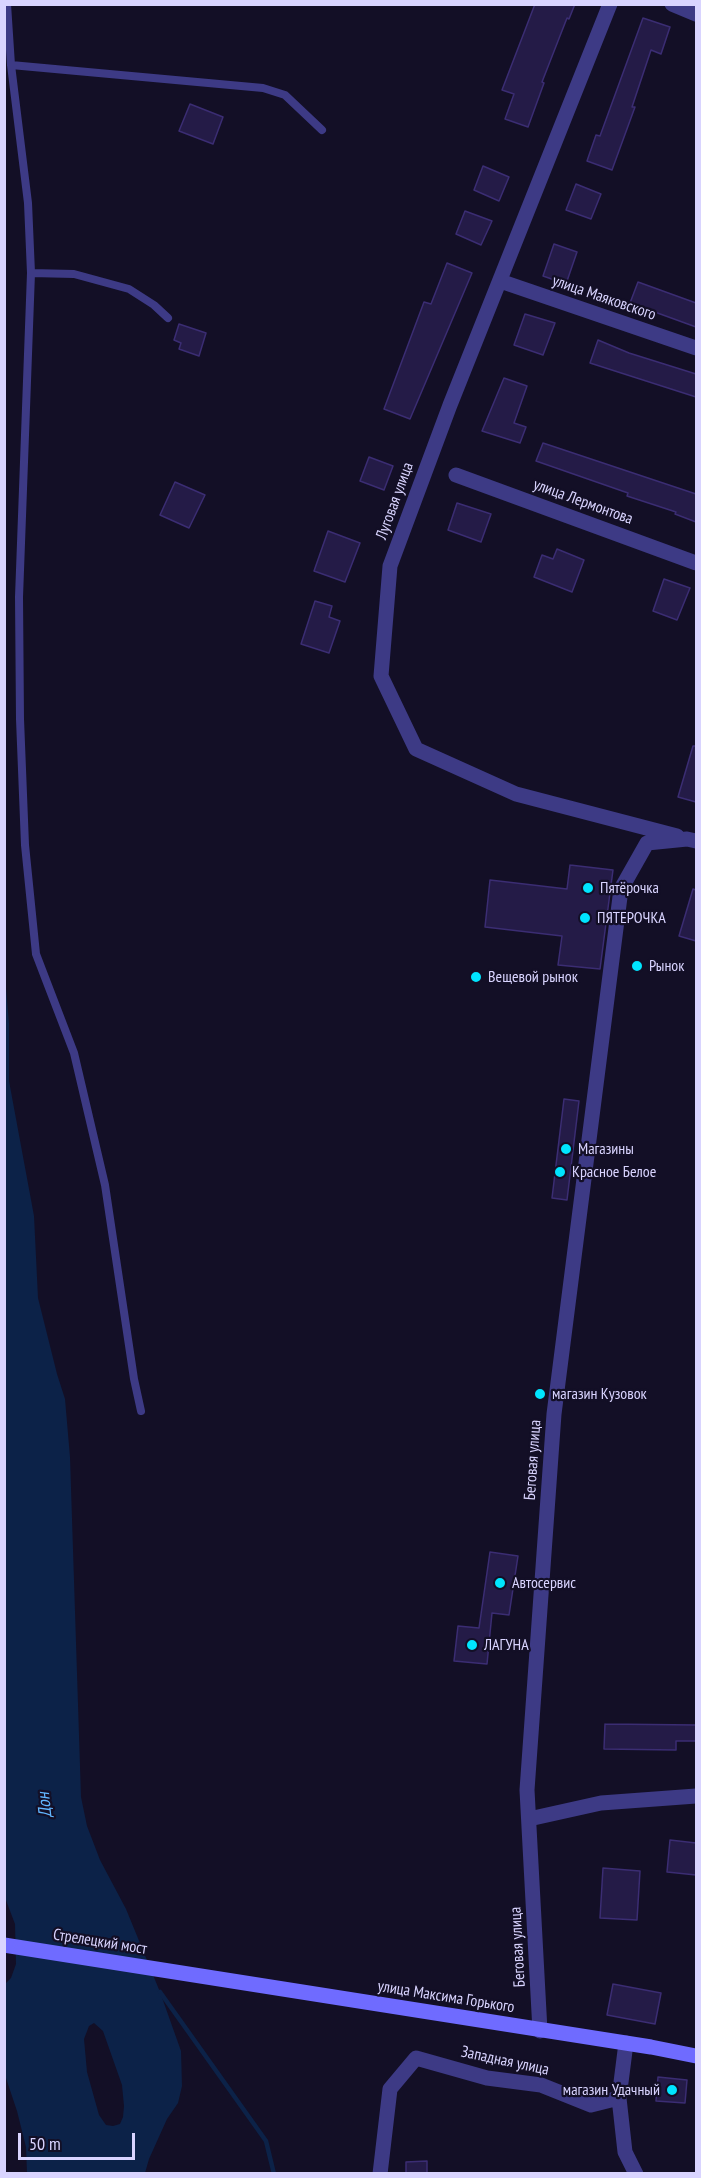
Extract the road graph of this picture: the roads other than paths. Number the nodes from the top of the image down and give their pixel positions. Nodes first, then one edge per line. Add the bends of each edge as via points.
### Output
1 (7, 4) edge
2 (610, 4) edge
3 (672, 4) edge
4 (696, 14) edge
5 (11, 65) junction
6 (322, 130) dead end
7 (31, 273) junction
8 (500, 281) junction
9 (168, 318) dead end
10 (696, 348) edge
11 (456, 475) dead end
12 (696, 563) edge
13 (692, 840) edge
14 (141, 1411) dead end
15 (696, 1796) edge
16 (529, 1819) junction
17 (4, 1945) edge
18 (190, 1974) joint
19 (540, 2031) junction
20 (626, 2043) junction
21 (696, 2056) edge
22 (619, 2098) junction
23 (380, 2174) edge
24 (636, 2174) edge

1 - 5 lane
2 - 8 street, Луговая улица
3 - 4 street
5 - 6 lane via 263,88 285,95
5 - 7 lane via 28,203
7 - 9 lane via 74,274 129,289
7 - 14 lane via 19,597 20,719 36,954 74,1053 105,1185
8 - 10 street, улица Маяковского
8 - 13 street, Луговая улица via 390,566 381,676 416,749 516,794
11 - 12 street, улица Лермонтова
13 - 16 street, Беговая улица via 647,843 621,889 554,1414 527,1790
15 - 16 street via 601,1803
16 - 19 street, Беговая улица
17 - 18 main road, Стрелецкий мост
18 - 19 main road, улица Максима Горького
19 - 20 main road, улица Максима Горького
20 - 21 main road, улица Максима Горького
20 - 22 street
22 - 23 street, Западная улица via 591,2105 541,2085 487,2078 416,2058 390,2089
22 - 24 street via 625,2152

